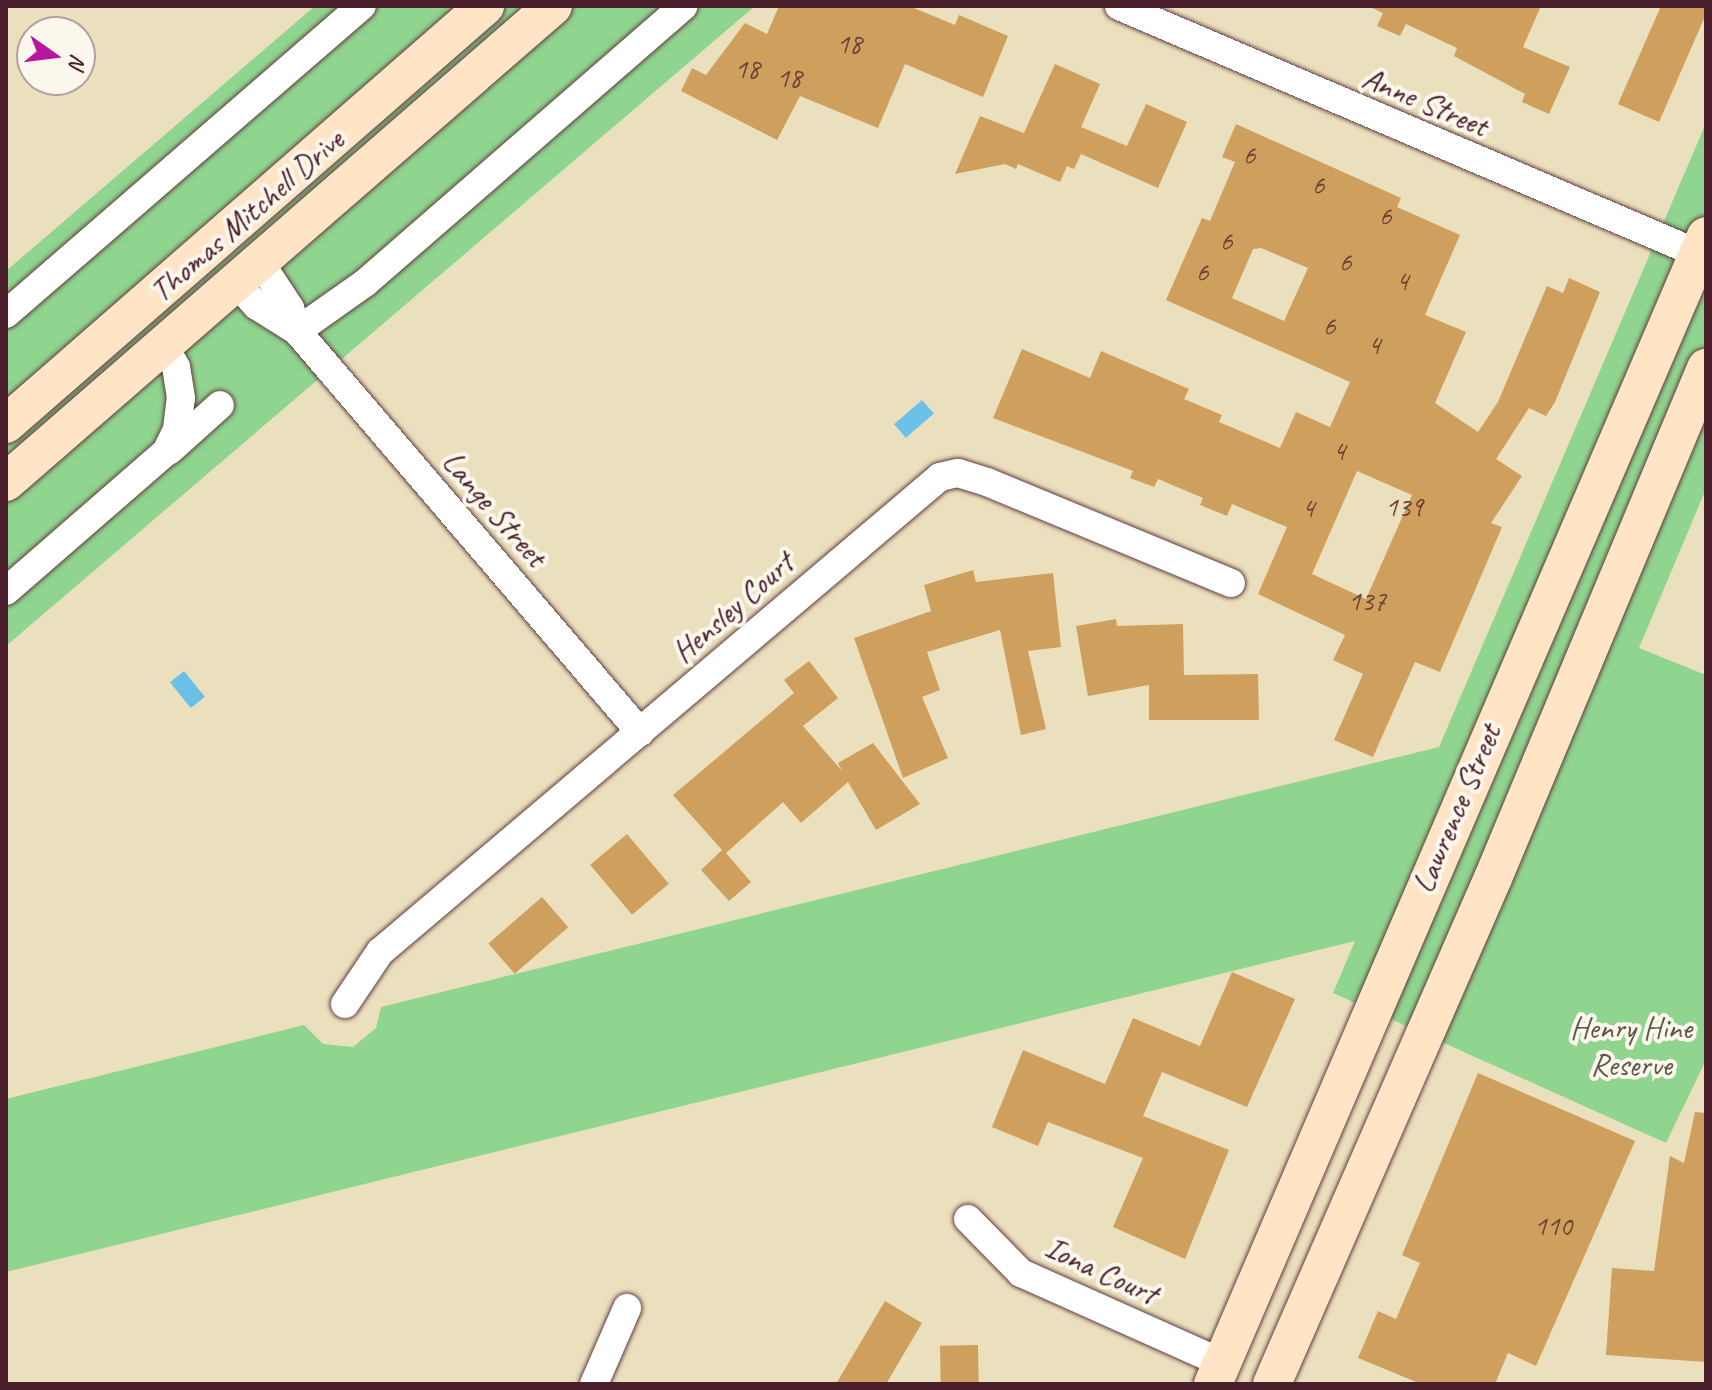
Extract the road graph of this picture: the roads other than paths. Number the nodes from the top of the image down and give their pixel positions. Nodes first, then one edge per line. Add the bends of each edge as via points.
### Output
1 (362, 6) edge
2 (485, 6) edge
3 (553, 6) edge
4 (684, 6) edge
5 (1119, 6) edge
6 (220, 242) junction
7 (1703, 249) edge
8 (250, 275) junction
9 (6, 314) edge
10 (297, 331) junction
11 (110, 335) junction
12 (165, 347) junction
13 (1706, 368) edge
14 (220, 405) dead end
15 (6, 424) edge
16 (161, 458) junction
17 (6, 482) edge
18 (1231, 583) dead end
19 (6, 591) edge
20 (1494, 724) junction
21 (640, 732) junction
22 (1547, 746) junction
23 (345, 1004) dead end
24 (968, 1219) dead end
25 (627, 1308) dead end
26 (1217, 1374) edge
27 (594, 1384) edge
28 (1271, 1384) edge

1 - 9 street
2 - 6 street, Thomas Mitchell Drive
3 - 8 street, Thomas Mitchell Drive
4 - 10 street via 365,283
5 - 7 street, Anne Street
6 - 8 street
6 - 11 street, Thomas Mitchell Drive
7 - 20 street, Lawrence Street
8 - 10 street, Lange Street via 290,308
8 - 12 street, Thomas Mitchell Drive
10 - 21 street, Lange Street
11 - 12 street
11 - 15 street, Thomas Mitchell Drive
12 - 16 street, Thomas Mitchell Drive via 176,367 181,398 177,429
12 - 17 street, Thomas Mitchell Drive
13 - 22 street, Lawrence Street
14 - 16 street
16 - 19 street, Thomas Mitchell Drive
18 - 21 street, Hensley Court via 987,482 949,474 926,486
20 - 22 street
20 - 26 street, Lawrence Street
21 - 23 street, Hensley Court via 380,952
22 - 28 street, Lawrence Street
24 - 26 street, Iona Court via 1021,1273
25 - 27 street
26 - 28 street

